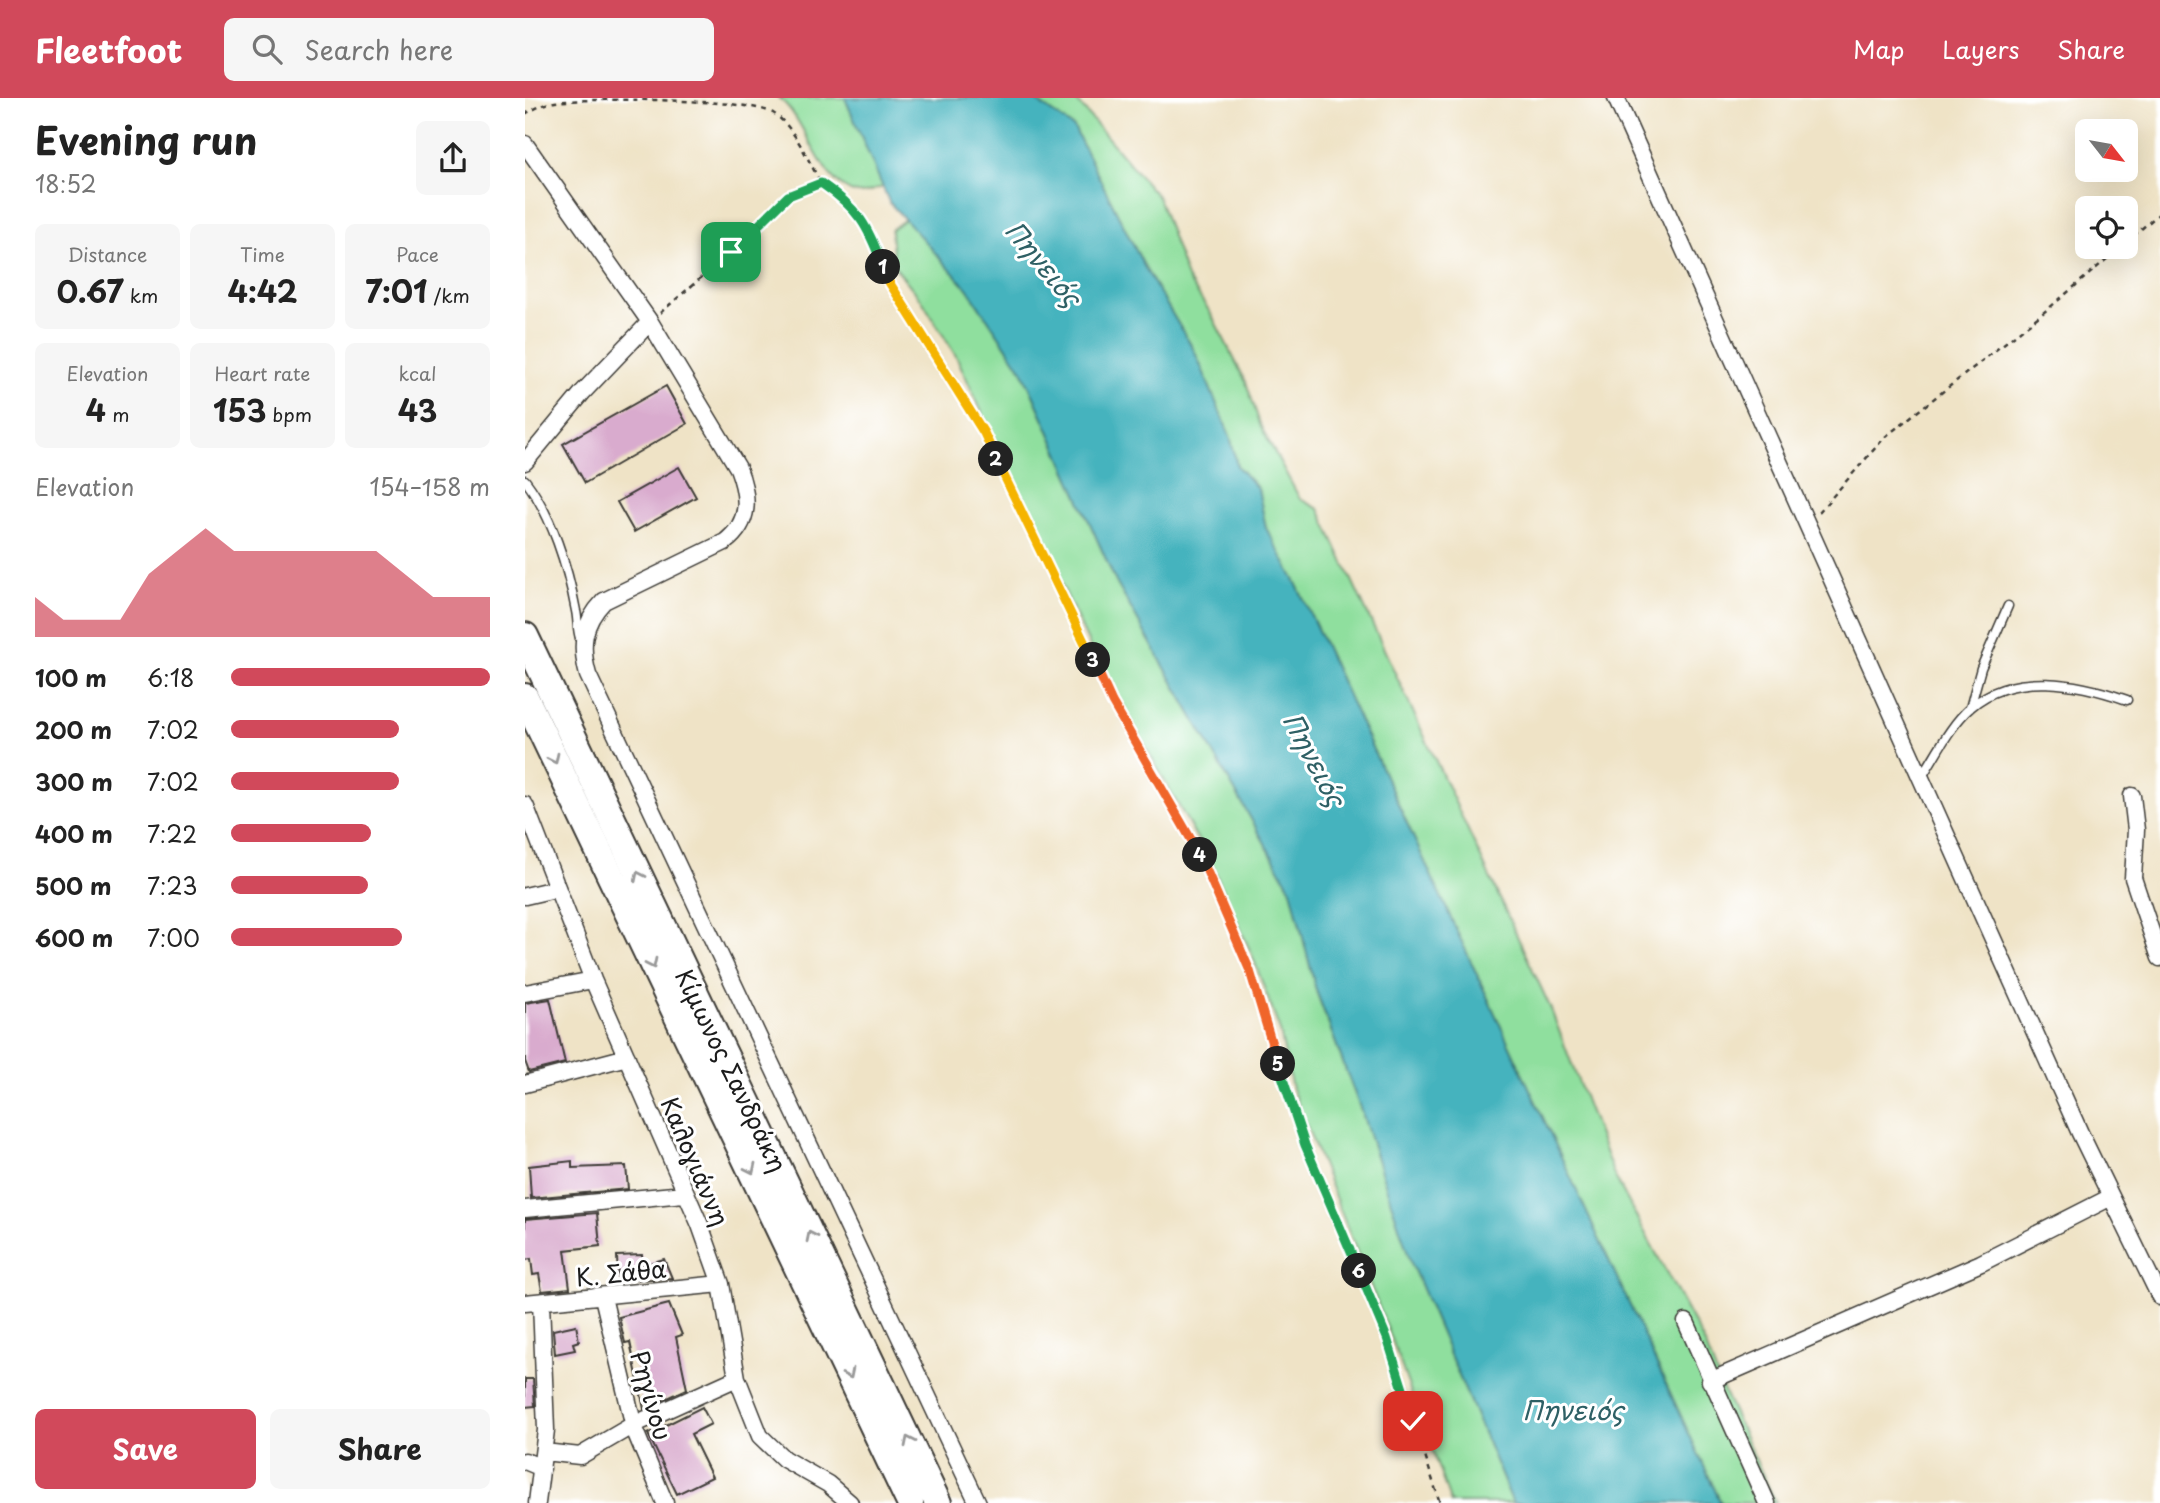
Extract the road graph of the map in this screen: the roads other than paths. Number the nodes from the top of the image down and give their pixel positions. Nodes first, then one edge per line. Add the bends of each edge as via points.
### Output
1 (1616, 98) edge
2 (525, 144) edge
3 (650, 322) junction
4 (525, 462) edge
5 (525, 480) edge
6 (2008, 606) dead end
7 (525, 636) edge
8 (582, 644) junction
9 (525, 697) edge
10 (2127, 700) dead end
11 (1970, 708) junction
12 (1920, 778) junction
13 (2132, 796) dead end
14 (526, 811) edge
15 (555, 889) junction
16 (525, 896) edge
17 (2160, 958) edge
18 (593, 980) junction
19 (525, 993) edge
20 (627, 1057) junction
21 (525, 1084) edge
22 (684, 1194) junction
23 (2111, 1198) junction
24 (525, 1209) edge
25 (720, 1284) junction
26 (603, 1297) junction
27 (2160, 1297) edge
28 (533, 1302) edge
29 (1686, 1322) dead end
30 (737, 1378) junction
31 (1710, 1381) junction
32 (633, 1425) junction
33 (543, 1460) junction
34 (525, 1461) edge
35 (537, 1503) edge
36 (666, 1503) edge
37 (849, 1503) edge
38 (910, 1503) edge
39 (938, 1503) edge
40 (978, 1503) edge
41 (1767, 1503) edge

1 - 12 street
2 - 3 street
3 - 4 street
3 - 8 street via 738,468 747,491 747,512 738,532 725,542 604,601 589,616
5 - 8 lane via 541,500 551,526
6 - 11 lane
39 -> 7 highway, Κίμωνος Σανδράκη
8 - 40 street via 588,675
9 -> 38 highway, Κίμωνος Σανδράκη
10 - 11 lane via 2076,685 2042,684 1995,691
11 - 12 lane
12 - 23 street
13 - 17 street via 2136,830 2133,878
14 - 15 street, Καλογιάννη
15 - 16 street
15 - 18 street, Καλογιάννη
18 - 19 street
18 - 20 street, Καλογιάννη
20 - 21 street
20 - 22 street, Καλογιάννη
22 - 24 street
22 - 25 street, Καλογιάννη
23 - 27 street
23 - 31 street via 1982,1263
25 - 26 street, Κ. Σάθα
25 - 30 street, Καλογιάννη
26 - 28 street, Κ. Σάθα
26 - 32 street, Ρηγίνου
28 - 33 street via 546,1430
29 - 31 street
30 - 32 street
30 - 37 street, Καλογιάννη via 760,1436 774,1452 844,1495
31 - 41 street
32 - 33 street via 580,1456
32 - 36 street, Ρηγίνου
33 - 34 street
33 - 35 street

